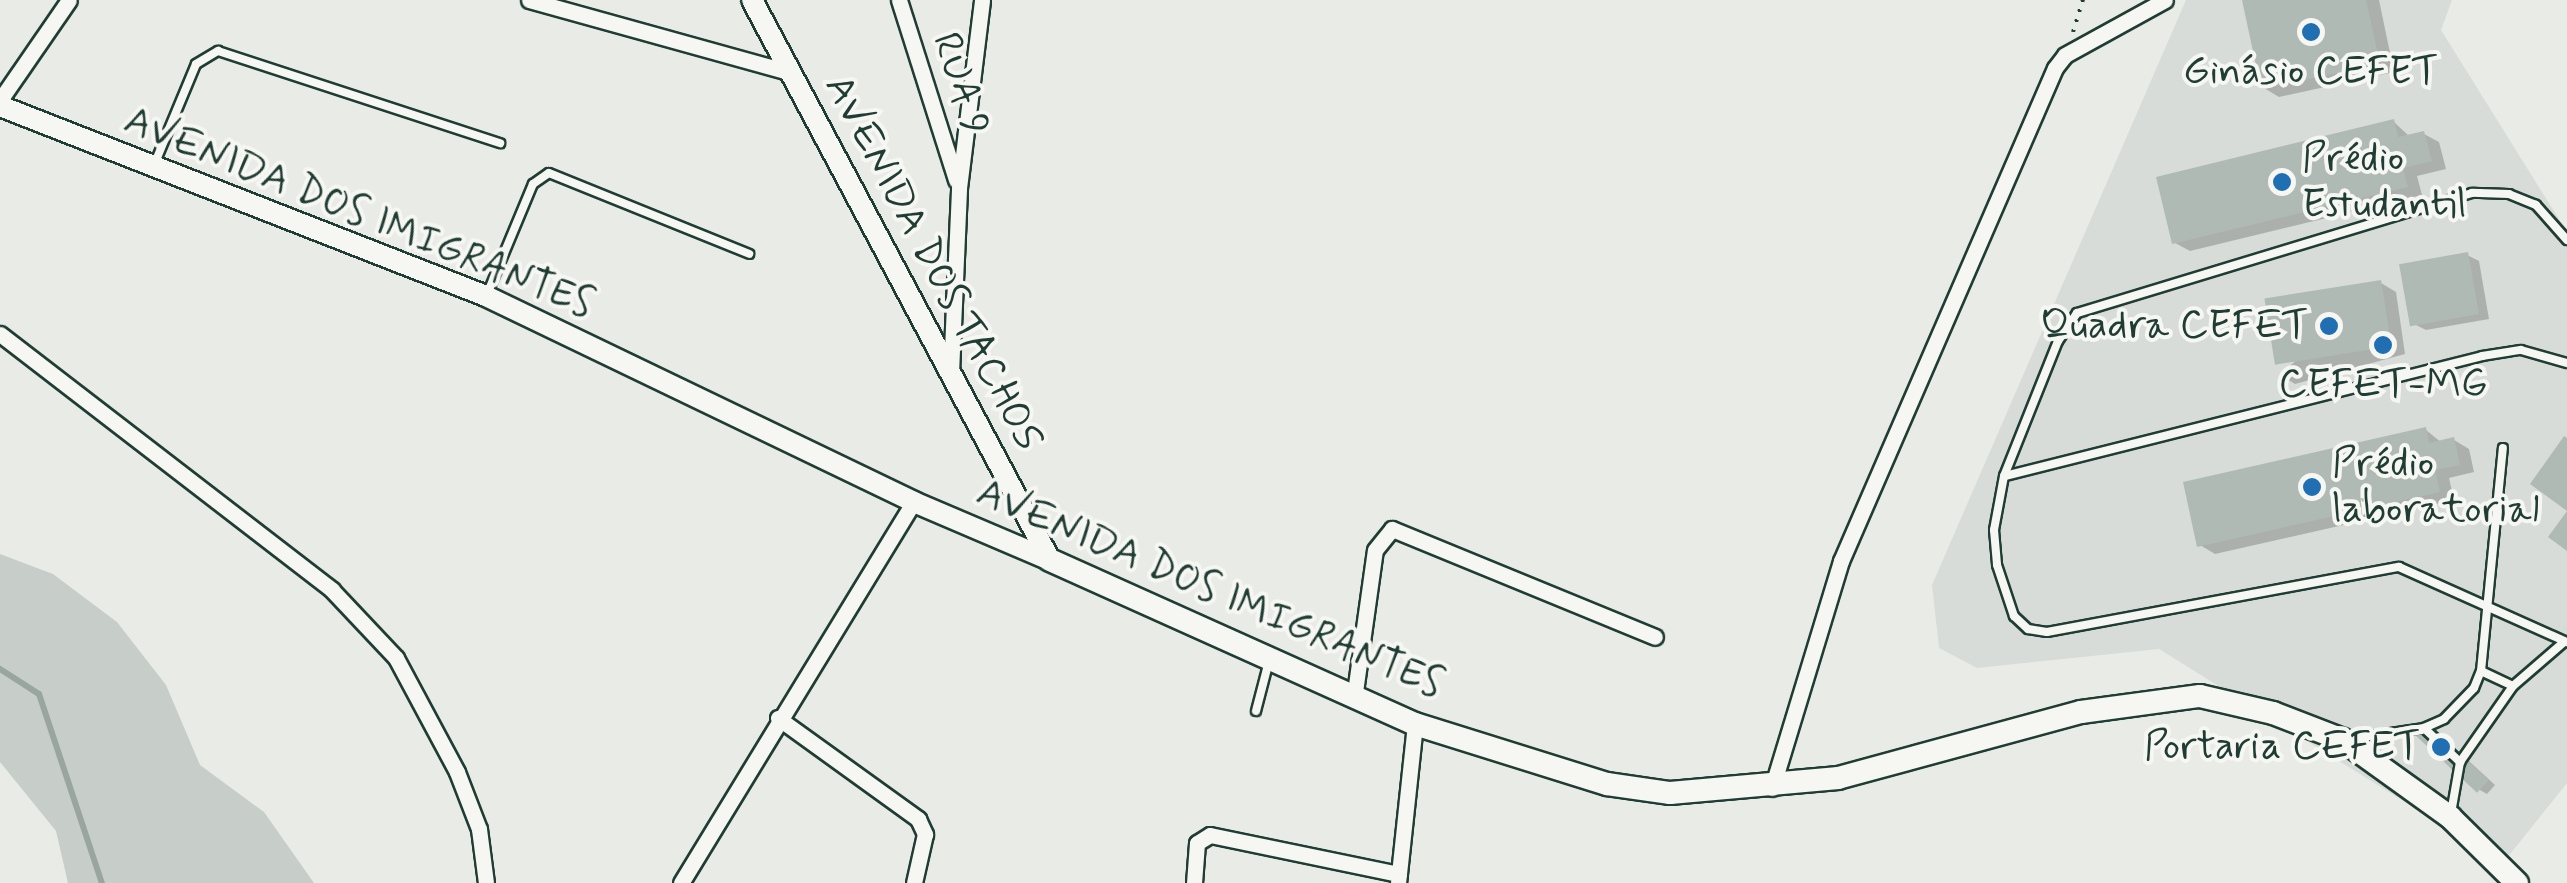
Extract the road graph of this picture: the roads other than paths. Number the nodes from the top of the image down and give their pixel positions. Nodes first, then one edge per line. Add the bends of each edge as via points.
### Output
1 (69, 0) edge
2 (529, 0) edge
3 (752, 0) edge
4 (900, 0) edge
5 (982, 0) edge
6 (2165, 0) edge
7 (794, 73) junction
8 (0, 103) edge
9 (500, 142) dead end
10 (152, 169) junction
11 (959, 188) junction
12 (2567, 240) edge
13 (749, 254) dead end
14 (486, 296) junction
15 (0, 334) edge
16 (2567, 364) edge
17 (950, 377) junction
18 (2504, 448) dead end
19 (2004, 476) junction
20 (914, 502) junction
21 (1050, 560) junction
22 (2486, 605) junction
23 (1655, 637) dead end
24 (2565, 642) edge
25 (1269, 660) junction
26 (2481, 671) junction
27 (2513, 686) junction
28 (1354, 699) junction
29 (1256, 711) dead end
30 (778, 718) junction
31 (1415, 724) junction
32 (2424, 728) junction
33 (2343, 740) junction
34 (2460, 762) junction
35 (1772, 788) junction
36 (2450, 817) junction
37 (1399, 878) edge
38 (486, 883) edge
39 (681, 883) edge
40 (914, 883) edge
41 (1194, 883) edge
42 (2516, 883) edge

1 - 8 street
2 - 7 street
3 - 7 street, AVENIDA DOS TACHOS
4 - 11 street, RUA 9
5 - 11 street
6 - 35 street via 2065,55 1842,561
7 - 17 street, AVENIDA DOS TACHOS
8 - 10 street, AVENIDA DOS IMIGRANTES
9 - 10 lane via 218,51 196,64
10 - 14 street, AVENIDA DOS IMIGRANTES
11 - 17 street
12 - 19 lane via 2536,205 2509,194 2472,193 2095,305 2066,324
13 - 14 lane via 548,173 532,184
14 - 20 street, AVENIDA DOS IMIGRANTES
15 - 38 street via 332,590 396,658 457,772 479,830
16 - 19 lane via 2521,350 2482,356
17 - 21 street, AVENIDA DOS TACHOS
18 - 22 lane
19 - 22 lane via 1994,530 1997,565 2014,616 2028,629 2047,632 2377,566 2400,567
20 - 21 street, AVENIDA DOS IMIGRANTES
20 - 30 street
21 - 25 main road, AVENIDA DOS IMIGRANTES
22 - 24 lane
22 - 26 lane
23 - 28 street via 1392,529 1375,550
24 - 27 lane
25 - 28 main road, AVENIDA DOS IMIGRANTES
25 - 29 lane
26 - 27 lane
26 - 32 lane via 2454,709
27 - 34 lane
28 - 31 main road, AVENIDA DOS IMIGRANTES
30 - 39 street
30 - 40 street via 918,819 925,834
31 - 35 main road, AVENIDA DOS IMIGRANTES via 1607,784 1670,793
31 - 37 street
32 - 33 lane
32 - 34 lane
33 - 35 main road, AVENIDA DOS IMIGRANTES via 2200,696 2080,712 1838,778
33 - 36 main road, AVENIDA DOS IMIGRANTES
34 - 36 lane
36 - 42 main road, AVENIDA DOS IMIGRANTES
37 - 41 street via 1210,834 1197,842

